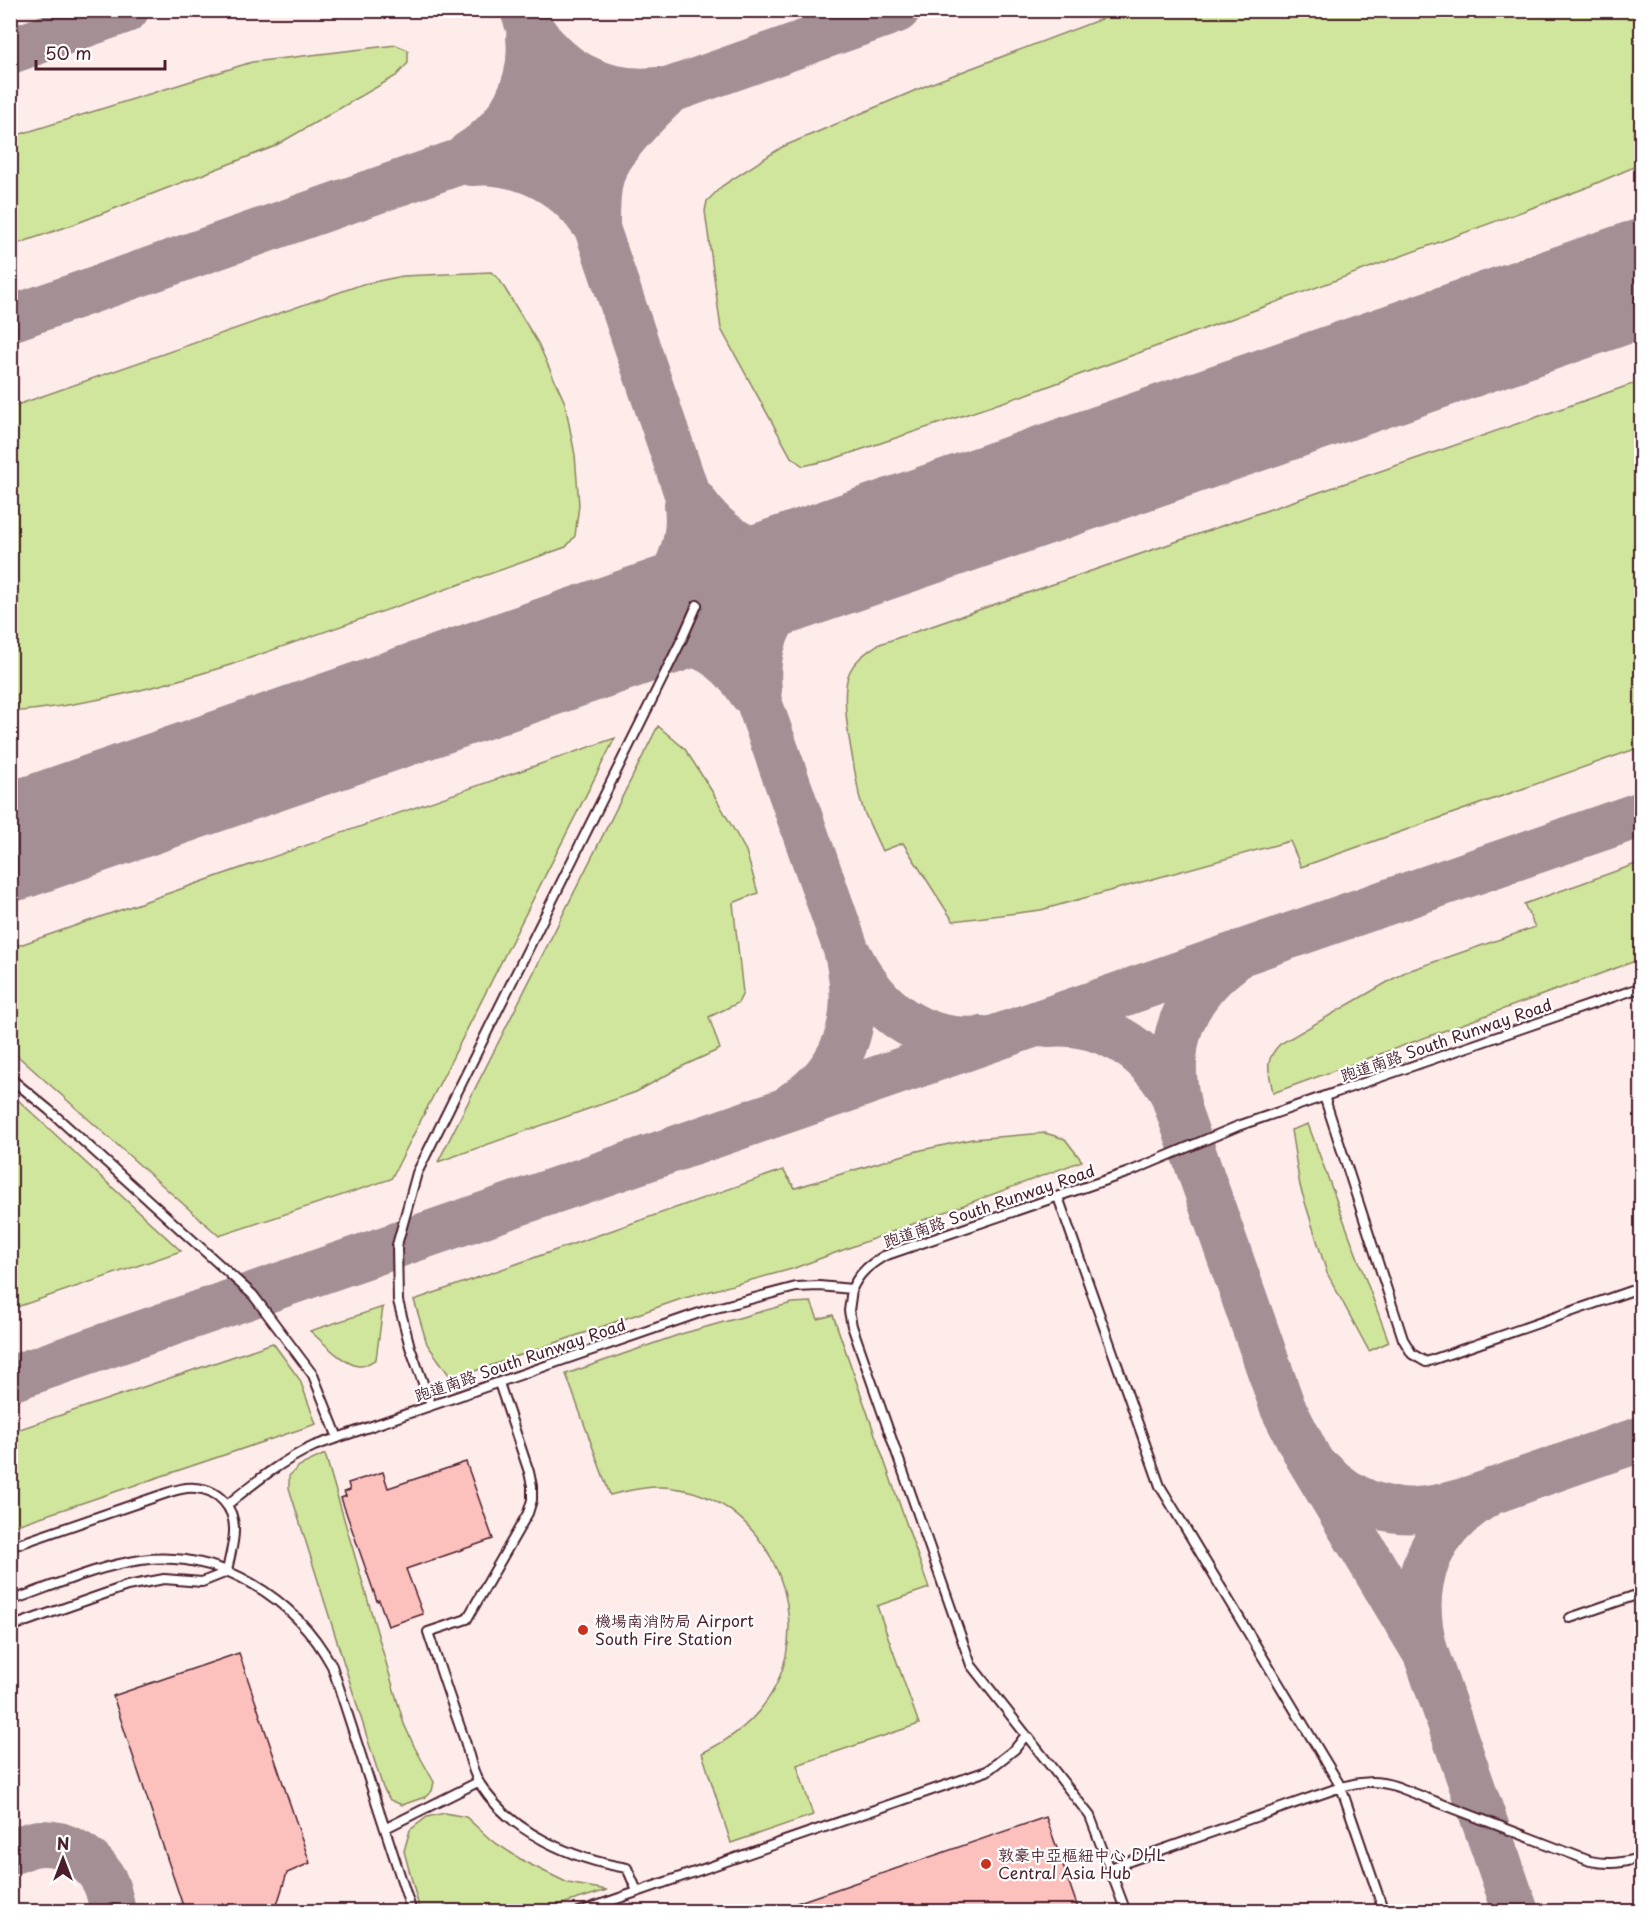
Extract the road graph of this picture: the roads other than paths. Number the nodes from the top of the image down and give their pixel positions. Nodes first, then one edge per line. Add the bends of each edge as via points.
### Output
1 (697, 605) dead end
2 (1641, 987) edge
3 (10, 1078) edge
4 (1324, 1096) junction
5 (1058, 1197) junction
6 (1641, 1287) edge
7 (852, 1289) junction
8 (499, 1383) junction
9 (431, 1406) junction
10 (338, 1438) junction
11 (227, 1504) junction
12 (10, 1547) edge
13 (227, 1572) junction
14 (1641, 1593) edge
15 (10, 1601) edge
16 (1570, 1618) dead end
17 (10, 1627) edge
18 (1026, 1735) junction
19 (478, 1782) junction
20 (1341, 1787) junction
21 (386, 1828) junction
22 (1641, 1857) edge
23 (1110, 1868) junction
24 (637, 1891) junction
25 (412, 1911) edge
26 (579, 1911) edge
27 (1126, 1911) edge
28 (1384, 1911) edge

1 - 9 lane via 417,1173 397,1245 398,1301
2 - 4 lane, 跑道南路 South Runway Road
3 - 10 lane via 253,1295 313,1375
4 - 5 lane, 跑道南路 South Runway Road
4 - 6 lane via 1403,1339 1412,1354 1426,1362
5 - 7 lane, 跑道南路 South Runway Road via 884,1256 864,1270
5 - 20 lane via 1160,1486
7 - 8 lane, 跑道南路 South Runway Road via 796,1287 674,1321
7 - 18 lane via 852,1326 971,1665
8 - 9 lane, 跑道南路 South Runway Road
8 - 19 lane via 529,1472 532,1500 467,1619 428,1632
9 - 10 lane, 跑道南路 South Runway Road
10 - 11 lane, 跑道南路 South Runway Road via 293,1455
11 - 12 lane via 203,1489 180,1489
11 - 13 lane via 233,1513 234,1529
13 - 15 lane via 185,1559 140,1560
13 - 17 lane via 202,1582 164,1579 127,1586
13 - 21 lane via 279,1600 321,1645 332,1666
14 - 16 lane
18 - 23 lane via 1090,1816
18 - 24 lane via 1009,1755 987,1771
19 - 21 lane
19 - 24 lane via 512,1820 542,1839 627,1868
20 - 22 lane via 1364,1781 1382,1782 1603,1864
20 - 23 lane
20 - 28 lane
21 - 25 lane
23 - 27 lane
24 - 26 lane

